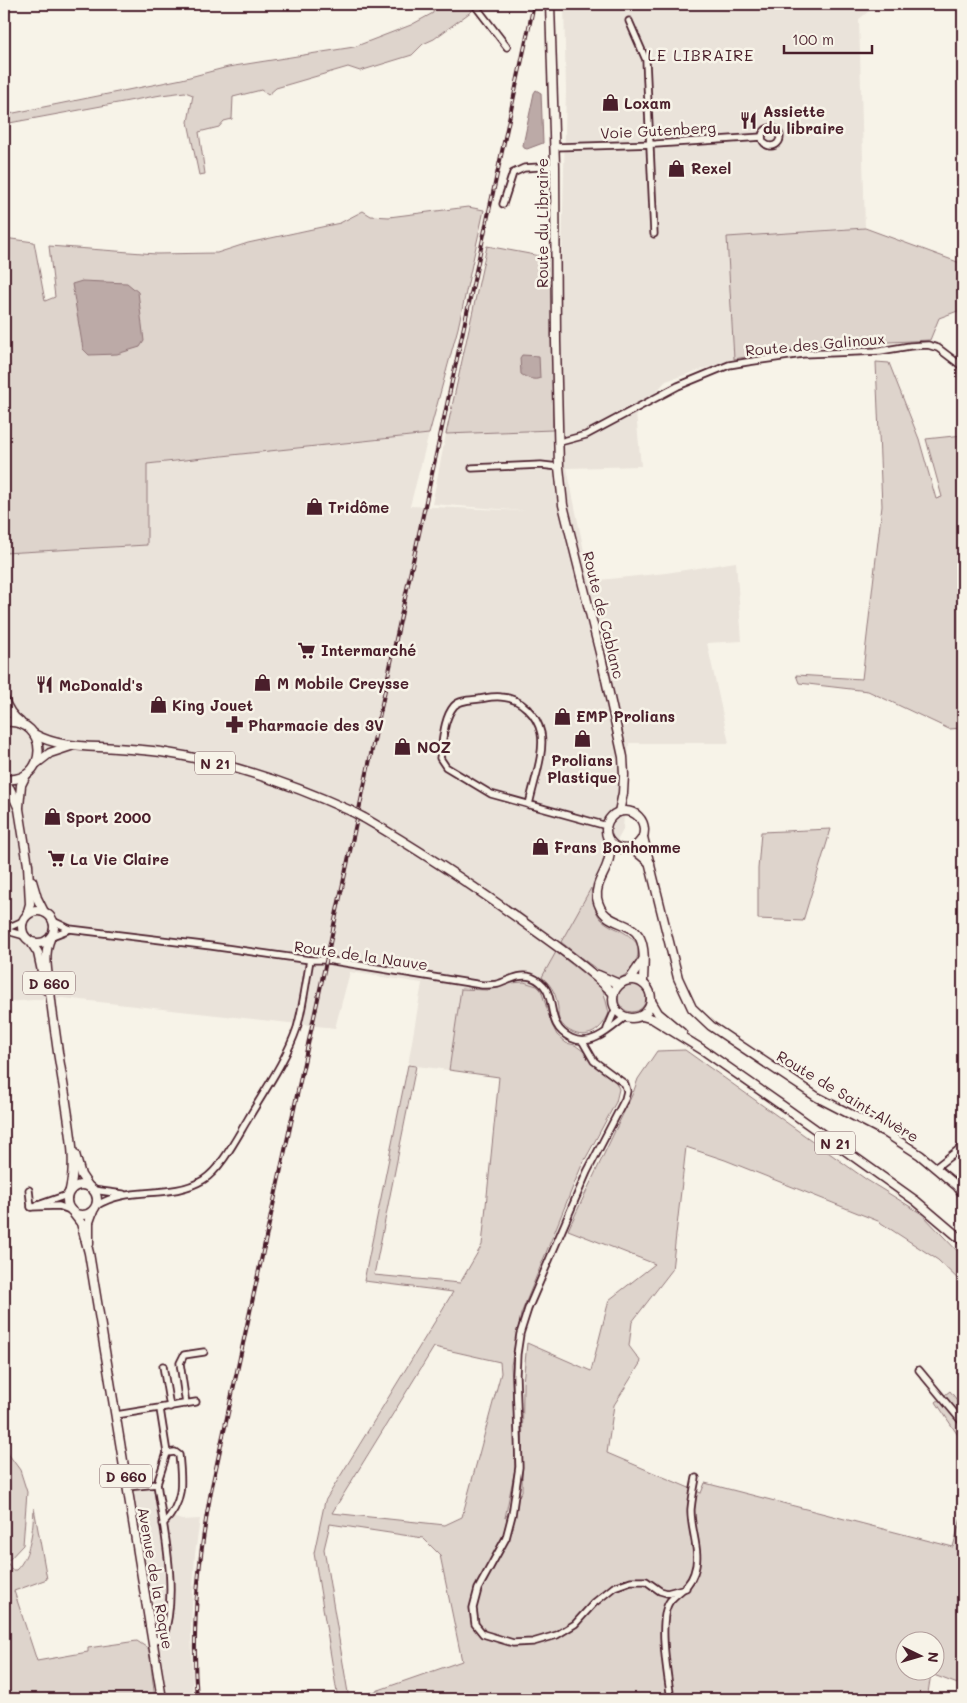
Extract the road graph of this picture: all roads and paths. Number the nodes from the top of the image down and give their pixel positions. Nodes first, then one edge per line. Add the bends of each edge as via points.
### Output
1 (474, 4) edge
2 (550, 4) edge
3 (629, 21) dead end
4 (507, 47) dead end
5 (762, 137) dead end
6 (650, 144) junction
7 (555, 148) junction
8 (556, 166) junction
9 (503, 204) dead end
10 (654, 234) dead end
11 (963, 367) edge
12 (560, 442) junction
13 (560, 467) junction
14 (472, 468) dead end
15 (4, 699) edge
16 (4, 722) edge
17 (21, 723) junction
18 (34, 734) junction
19 (72, 746) junction
20 (35, 764) junction
21 (26, 774) junction
22 (4, 780) edge
23 (623, 793) junction
24 (529, 804) junction
25 (19, 809) junction
26 (619, 812) junction
27 (633, 813) junction
28 (607, 826) junction
29 (643, 837) junction
30 (611, 843) junction
31 (628, 848) junction
32 (608, 863) junction
33 (651, 864) junction
34 (28, 865) junction
35 (44, 912) junction
36 (25, 918) junction
37 (53, 921) junction
38 (70, 929) junction
39 (4, 930) edge
40 (24, 936) junction
41 (51, 938) junction
42 (31, 942) junction
43 (310, 960) junction
44 (643, 960) junction
45 (594, 974) junction
46 (630, 979) junction
47 (643, 983) junction
48 (619, 984) junction
49 (613, 993) junction
50 (651, 1001) junction
51 (615, 1010) junction
52 (642, 1016) junction
53 (625, 1017) junction
54 (54, 1028) junction
55 (607, 1031) junction
56 (582, 1042) junction
57 (703, 1050) junction
58 (72, 1143) junction
59 (963, 1146) edge
60 (935, 1168) junction
61 (91, 1189) junction
62 (29, 1190) dead end
63 (68, 1193) junction
64 (131, 1194) junction
65 (963, 1194) edge
66 (31, 1207) junction
67 (95, 1208) junction
68 (72, 1212) junction
69 (963, 1241) edge
70 (89, 1253) junction
71 (204, 1352) dead end
72 (163, 1366) dead end
73 (919, 1370) dead end
74 (196, 1402) dead end
75 (186, 1404) junction
76 (170, 1407) junction
77 (160, 1409) junction
78 (116, 1415) junction
79 (963, 1423) edge
80 (168, 1453) junction
81 (696, 1478) dead end
82 (157, 1484) junction
83 (127, 1487) junction
84 (163, 1524) junction
85 (686, 1588) junction
86 (153, 1640) junction
87 (162, 1699) edge
88 (670, 1699) edge

1 - 4 street
2 - 7 main road, Route du Libraire
3 - 6 street via 646,60
5 - 6 street, Voie Gutenberg
6 - 7 street, Voie Gutenberg
6 - 10 street
7 - 8 main road, Route du Libraire
8 - 9 street via 524,168 513,173
8 - 12 main road, Route du Libraire via 556,342
11 - 12 street, Route des Galinoux via 938,348 928,345 880,351 803,354 729,365 678,386 586,435
12 - 13 main road, Route de Cablanc
13 - 14 street
13 - 23 main road, Route de Cablanc via 563,505 623,757
15 - 17 main road via 14,718
16 - 17 main road
17 - 18 main road
18 - 19 main road, N 21
18 - 20 main road via 39,749
19 - 20 main road, N 21 via 50,753
19 - 45 main road, N 21, bridge via 152,751 203,760 266,776 351,810 485,893
20 - 21 main road
21 - 22 main road
21 - 25 main road via 21,785
22 - 25 main road
23 - 26 main road
23 - 27 main road
24 - 24 street via 491,794 446,767 440,758 448,714 455,704 465,700 513,699 525,706 536,720 542,747
24 - 28 street
25 - 34 main road
26 - 27 main road
26 - 28 main road
27 - 29 main road via 641,820
28 - 30 main road
29 - 31 main road
29 - 33 main road, Route de Saint-Alvère
30 - 31 main road
30 - 32 main road
31 - 32 main road
31 - 33 main road
32 - 44 main road via 598,885 597,899 608,918 633,929 644,950
33 - 60 main road, Route de Saint-Alvère via 678,978 692,1008 701,1018 816,1097 883,1131
34 - 35 main road
34 - 36 main road via 30,904
35 - 36 main road via 35,911
35 - 37 main road
36 - 39 street
36 - 40 main road via 22,926
37 - 38 street, Route de la Nauve
37 - 41 main road
38 - 41 street, Route de la Nauve
38 - 43 street, Route de la Nauve
39 - 40 street
40 - 42 main road
41 - 42 main road via 41,944
41 - 54 main road, D 660 via 46,950
42 - 54 main road, D 660 via 38,953
43 - 56 street, Route de la Nauve via 482,985 530,977 542,983 549,992 557,1027 572,1039
43 - 64 street via 297,1028 279,1067 223,1160 203,1180 178,1190
44 - 46 main road
44 - 47 main road
45 - 48 main road, N 21
45 - 49 main road, N 21
46 - 47 main road
46 - 48 main road
47 - 50 main road
48 - 49 main road
49 - 51 main road
50 - 52 main road
50 - 57 main road, N 21 via 658,1012
51 - 53 main road
51 - 55 street
52 - 53 main road
52 - 57 main road, N 21 via 653,1019
53 - 55 street
54 - 58 main road, D 660
55 - 56 street
56 - 85 street via 594,1061 624,1084 625,1099 587,1172 520,1334 516,1375 519,1467 512,1515 506,1538 478,1589 473,1608 475,1624 483,1634 496,1639 513,1643 533,1642 558,1635 575,1624 614,1587 631,1581 646,1581 667,1593
57 - 69 main road, N 21 via 916,1200
58 - 61 main road, D 660 via 82,1175
58 - 63 main road, D 660 via 73,1176
59 - 60 street
60 - 65 main road, Route de Saint-Alvère
61 - 63 main road via 79,1185
61 - 64 street
61 - 67 main road via 97,1200
62 - 66 street
63 - 66 street
63 - 68 main road via 66,1200
64 - 67 street via 105,1200
66 - 68 street via 59,1206
67 - 68 main road via 84,1216
67 - 70 main road, Avenue de la Roque / D 660 via 89,1222
68 - 70 main road, Avenue de la Roque / D 660 via 80,1223
70 - 78 main road, Avenue de la Roque / D 660
71 - 75 street via 184,1355 180,1363
72 - 76 street
73 - 79 street
74 - 75 street
75 - 76 street
76 - 77 street
77 - 78 street
77 - 80 street
78 - 83 main road, Avenue de la Roque / D 660
80 - 82 street
80 - 84 street via 179,1455 182,1480 173,1514
81 - 85 street via 691,1510 697,1557 694,1573
82 - 83 street
82 - 84 street
83 - 86 main road, Avenue de la Roque / D 660
84 - 86 street via 170,1580 168,1622 163,1639
85 - 88 street via 669,1602 664,1618
86 - 87 main road, Avenue de la Roque / D 660

